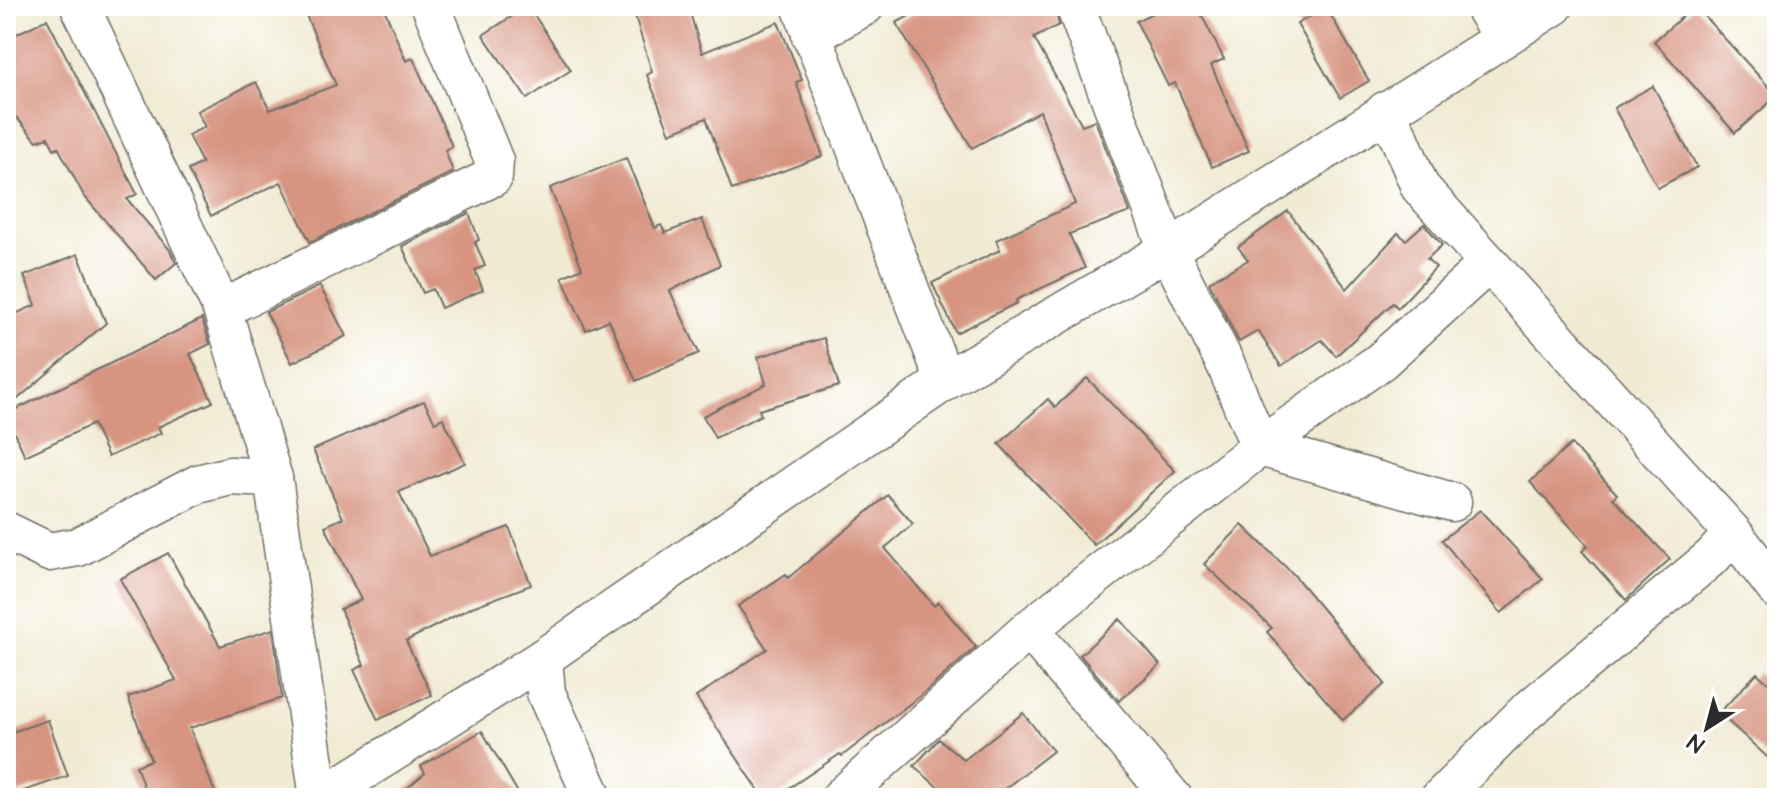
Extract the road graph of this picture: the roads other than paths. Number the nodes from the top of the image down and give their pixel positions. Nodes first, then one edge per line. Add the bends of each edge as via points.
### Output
1 (80, 6) edge
2 (431, 6) edge
3 (865, 6) edge
4 (1075, 6) edge
5 (1483, 6) edge
6 (1554, 6) edge
7 (806, 21) edge
8 (1503, 38) junction
9 (1385, 111) junction
10 (1168, 250) junction
11 (1487, 265) junction
12 (222, 309) junction
13 (945, 381) junction
14 (1260, 447) junction
15 (273, 478) junction
16 (1452, 502) dead end
17 (6, 531) edge
18 (1733, 533) junction
19 (1777, 590) edge
20 (1029, 629) junction
21 (543, 658) junction
22 (320, 798) edge
23 (593, 798) edge
24 (840, 798) edge
25 (1173, 798) edge
26 (1440, 798) edge

1 - 12 street
2 - 12 street via 494,161 493,177
3 - 7 street
4 - 10 street
5 - 8 street
6 - 8 street
7 - 13 street
8 - 9 street
9 - 10 street
9 - 11 street via 1420,187
10 - 13 street
10 - 14 street
11 - 14 street via 1381,361
11 - 18 street
12 - 15 street
13 - 21 street
14 - 16 street
14 - 20 street
15 - 17 street via 230,476 198,484 78,547 49,552
15 - 22 street
18 - 19 street
18 - 26 street via 1713,556 1491,743
20 - 24 street
20 - 25 street
21 - 22 street
21 - 23 street via 546,693

